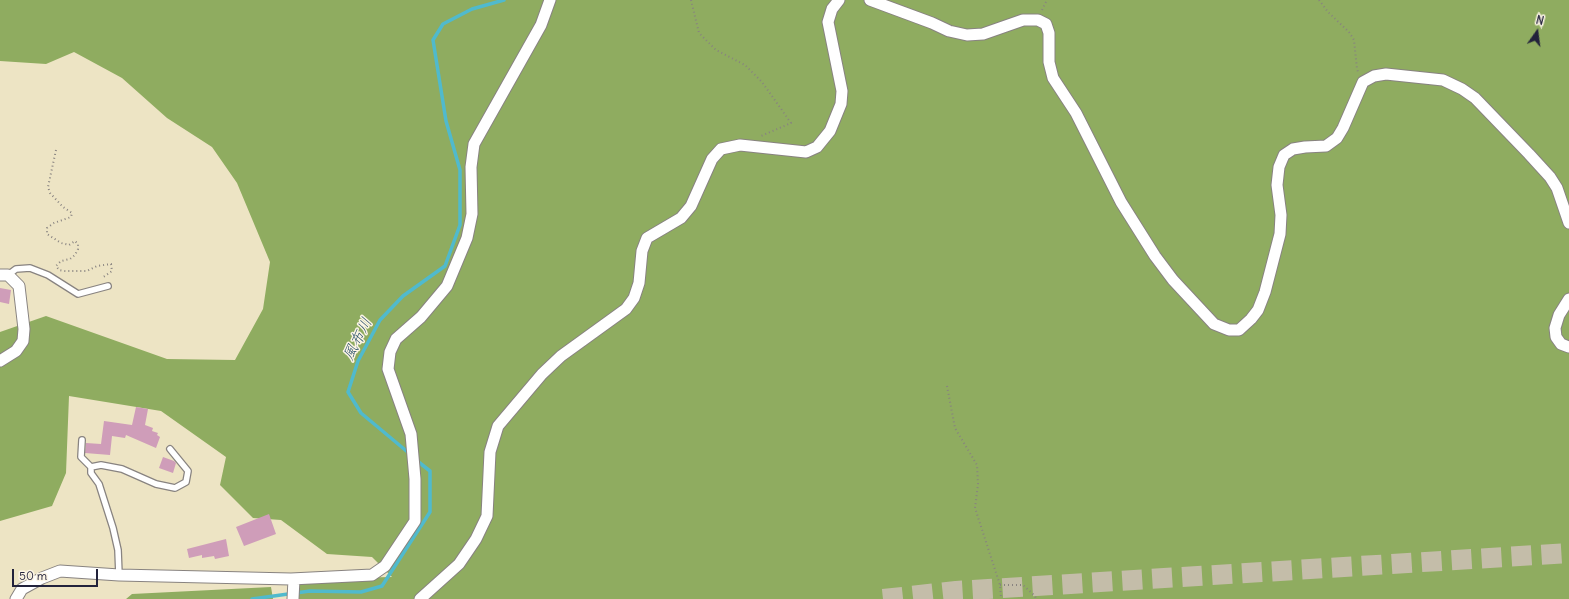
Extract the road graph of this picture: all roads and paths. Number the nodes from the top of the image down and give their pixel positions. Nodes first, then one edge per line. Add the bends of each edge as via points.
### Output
1 (550, 0) edge
2 (691, 0) edge
3 (839, 0) edge
4 (870, 0) edge
5 (1319, 0) edge
6 (1363, 82) junction
7 (740, 145) junction
8 (56, 150) dead end
9 (1569, 223) edge
10 (4, 275) edge
11 (100, 279) dead end
12 (108, 286) dead end
13 (1569, 299) edge
14 (1569, 347) edge
15 (0, 361) edge
16 (947, 386) dead end
17 (82, 440) dead end
18 (170, 449) dead end
19 (91, 467) junction
20 (119, 575) junction
21 (294, 579) junction
22 (1000, 585) junction
23 (16, 599) edge
24 (293, 599) edge
25 (420, 599) edge
26 (1001, 599) edge
27 (1036, 599) edge

1 - 21 street via 541,24 474,144 471,166 472,214 467,238 447,286 421,317 396,340 390,352 388,369 411,434 415,522 385,566 372,574
2 - 7 path via 699,33 716,50 745,65 762,82 791,123
3 - 7 street via 832,9 828,22 842,91 842,104 830,131 817,147 806,152
4 - 6 street via 949,31 966,35 983,34 1023,20 1038,20 1046,24 1053,78 1076,113 1122,202 1173,280 1214,324 1228,330 1239,330 1251,319 1258,310 1265,292 1280,234 1281,215 1277,185 1279,167 1284,155 1293,149 1326,146 1337,138
5 - 6 path via 1354,40 1356,69
6 - 9 street via 1374,76 1386,74 1443,80 1462,88 1494,117 1550,177 1557,188
7 - 25 street via 721,149 712,159 691,206 681,218 647,238 642,252 640,284 626,309 561,356 542,374 498,426 490,452 487,516 476,539 459,564
8 - 11 path via 48,187 63,208 72,213 72,217 54,223 47,228 48,234 61,243 69,245 75,241 78,249 70,259 61,261 56,266 58,270 88,271 97,266 111,264 112,271
10 - 12 lane via 16,269 30,268 48,275 78,294
10 - 15 street via 19,286 24,329 23,341 16,351
13 - 14 street via 1559,315 1555,328 1556,337 1561,344
16 - 22 path via 955,428 977,466 975,508
17 - 19 lane via 81,457
18 - 19 lane via 188,471 186,482 175,488 156,484 122,469 101,464
19 - 20 lane via 91,473 99,484 113,528 118,550
20 - 21 street
20 - 23 street via 60,571 22,589
21 - 24 street
22 - 26 path
22 - 27 path via 1023,585

